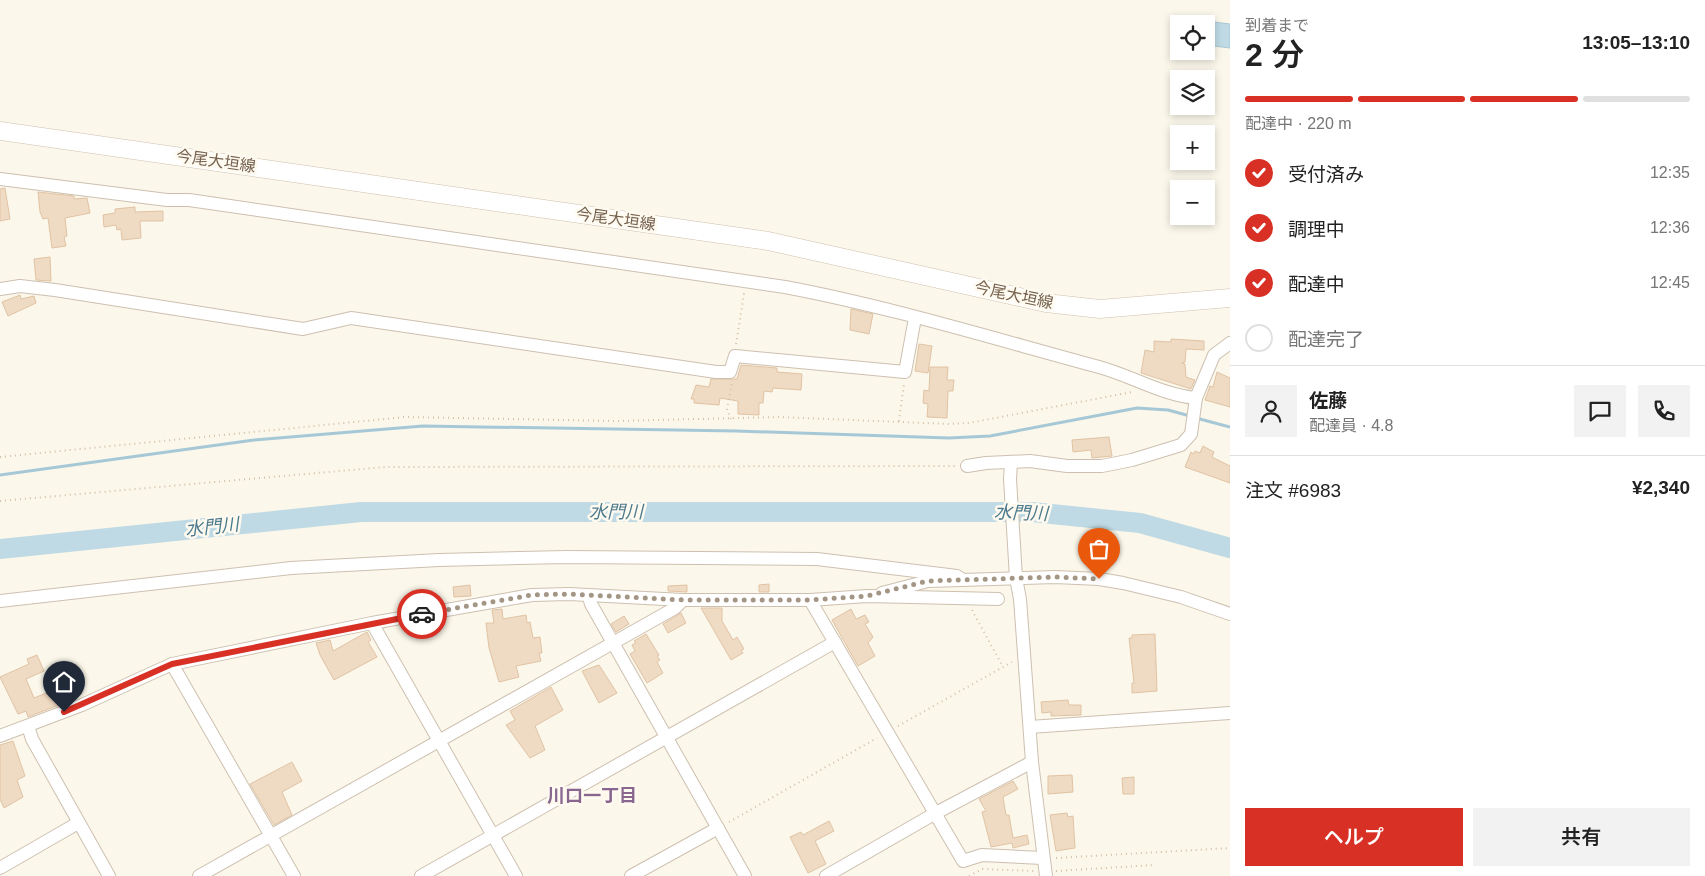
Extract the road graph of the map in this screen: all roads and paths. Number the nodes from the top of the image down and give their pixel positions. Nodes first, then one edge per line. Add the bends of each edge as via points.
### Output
1 (0, 131) edge
2 (0, 179) edge
3 (0, 289) edge
4 (752, 293) dead end
5 (1230, 298) edge
6 (915, 318) junction
7 (1230, 343) edge
8 (735, 356) junction
9 (730, 372) junction
10 (905, 372) junction
11 (1148, 386) junction
12 (1196, 401) junction
13 (731, 419) junction
14 (899, 421) junction
15 (0, 457) edge
16 (1011, 463) junction
17 (967, 466) joint
18 (0, 501) edge
19 (1016, 573) junction
20 (964, 580) junction
21 (589, 596) junction
22 (867, 596) junction
23 (965, 599) junction
24 (998, 599) dead end
25 (684, 600) junction
26 (810, 600) junction
27 (0, 601) edge
28 (1230, 614) edge
29 (372, 623) junction
30 (614, 642) junction
31 (835, 642) junction
32 (1024, 655) junction
33 (172, 664) junction
34 (1003, 667) junction
35 (1230, 713) edge
36 (28, 726) junction
37 (1030, 727) junction
38 (887, 732) junction
39 (0, 736) edge
40 (667, 738) junction
41 (438, 740) junction
42 (1032, 762) junction
43 (934, 814) junction
44 (78, 822) junction
45 (718, 828) junction
46 (271, 836) junction
47 (493, 836) junction
48 (1230, 848) edge
49 (1043, 858) junction
50 (1154, 865) dead end
51 (0, 868) edge
52 (1045, 874) edge
53 (109, 876) edge
54 (200, 876) edge
55 (294, 876) edge
56 (420, 876) edge
57 (516, 876) edge
58 (631, 876) edge
59 (745, 876) edge
60 (826, 876) edge
61 (969, 876) edge

1 - 5 main road, 今尾大垣線 via 768,242 1046,303 1100,308
2 - 6 street via 189,200 785,287
3 - 9 street via 20,286 55,290 303,329 351,318
4 - 8 path via 744,294
6 - 10 street
6 - 11 street via 1126,374
7 - 12 street via 1214,355
8 - 9 street
8 - 10 street
9 - 13 path via 733,377 727,410
10 - 14 path
11 - 12 street
11 - 14 path via 1133,392 969,423
12 - 16 street via 1190,434 1181,445 1102,466
13 - 14 path
13 - 15 path via 617,421 405,417
16 - 17 street
16 - 19 street
17 - 18 path via 385,467
19 - 20 street
19 - 28 street via 1123,582
19 - 32 street
20 - 22 street via 928,581
20 - 27 street via 957,576 817,559 449,559 291,568
21 - 25 street
21 - 29 street via 532,595
21 - 30 street
22 - 23 street
22 - 26 street
23 - 24 street
23 - 34 path
25 - 26 street
25 - 30 street
26 - 31 street
29 - 33 street
29 - 41 street
30 - 40 street
30 - 41 street
31 - 38 street
31 - 40 street
32 - 34 path
32 - 37 street
33 - 36 street
33 - 46 street
34 - 38 path
35 - 37 street
36 - 39 street
36 - 44 street
37 - 42 street
38 - 43 street
38 - 45 path
40 - 45 street
40 - 47 street
41 - 46 street
41 - 47 street
42 - 43 street
42 - 49 street
43 - 49 street via 963,861 982,855
43 - 60 street
44 - 51 street
44 - 53 street
45 - 58 street
45 - 59 street
46 - 54 street
46 - 55 street
47 - 56 street
47 - 57 street
48 - 49 path
49 - 52 street
50 - 52 path
52 - 61 path via 982,869

